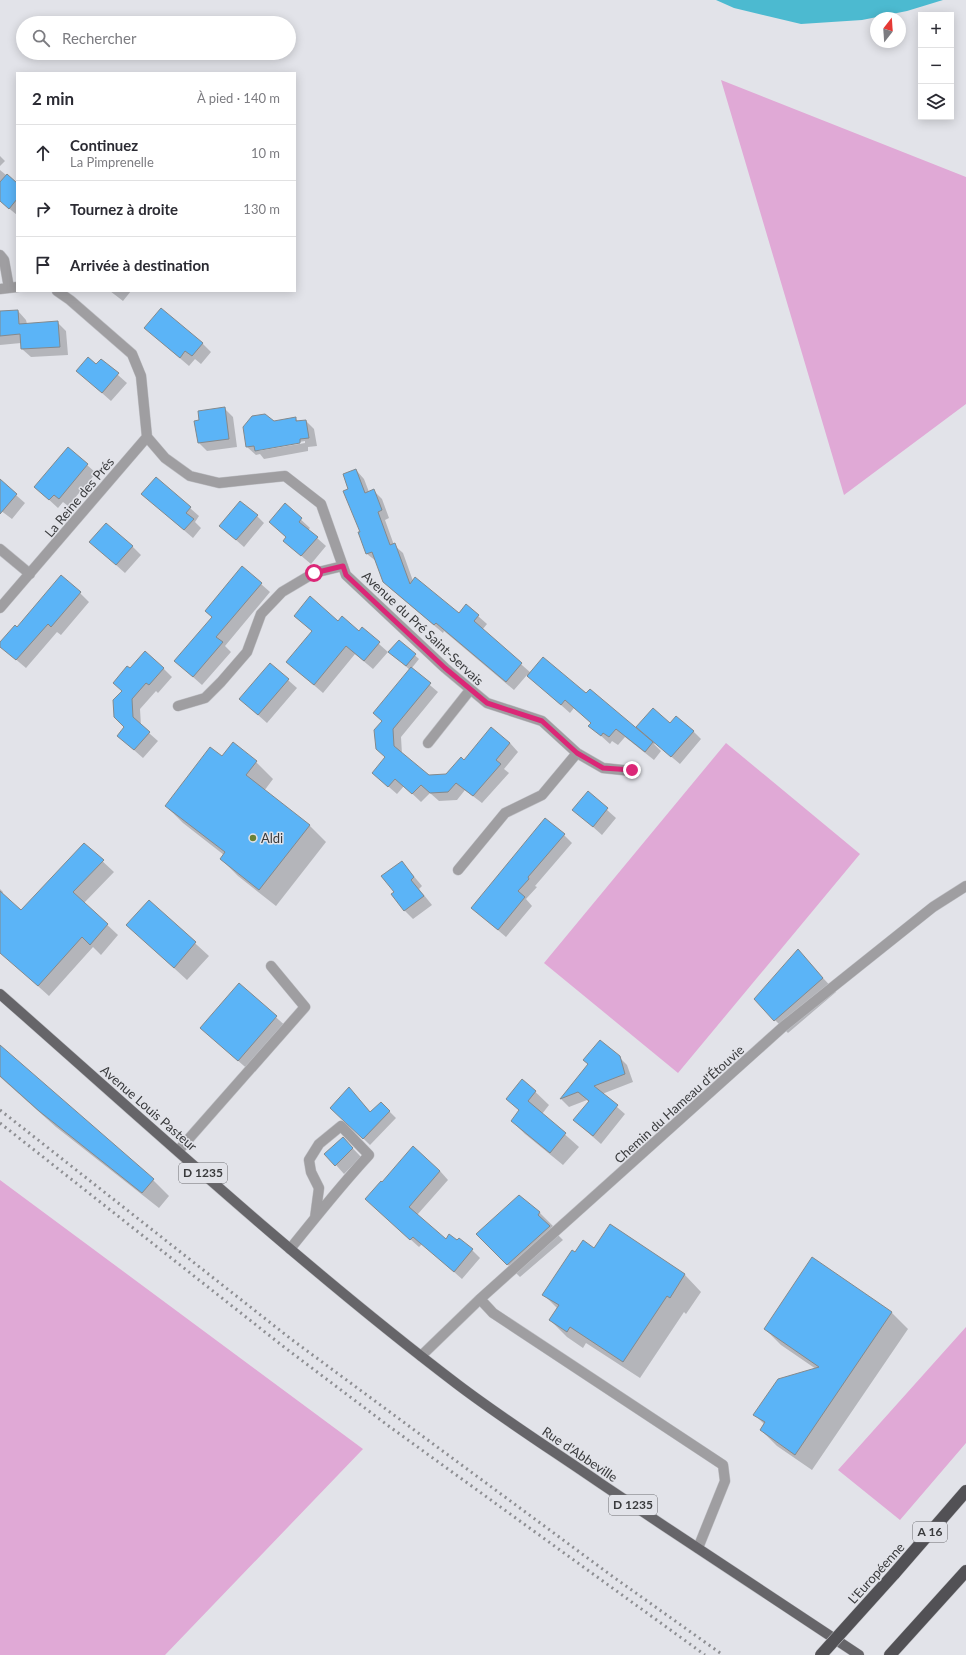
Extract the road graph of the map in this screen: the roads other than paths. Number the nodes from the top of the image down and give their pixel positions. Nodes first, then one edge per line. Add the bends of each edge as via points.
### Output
1 (0, 255) edge
2 (9, 288) edge
3 (58, 292) edge
4 (147, 437) junction
5 (0, 549) edge
6 (343, 566) junction
7 (30, 574) junction
8 (0, 608) edge
9 (470, 690) junction
10 (178, 706) dead end
11 (428, 742) dead end
12 (577, 753) junction
13 (632, 770) dead end
14 (458, 870) dead end
15 (966, 886) edge
16 (270, 966) dead end
17 (0, 994) edge
18 (178, 1151) junction
19 (315, 1218) junction
20 (290, 1249) junction
21 (480, 1299) junction
22 (411, 1347) joint
23 (421, 1356) junction
24 (966, 1491) edge
25 (698, 1548) junction
26 (966, 1571) edge
27 (821, 1655) edge
28 (860, 1655) edge
29 (890, 1655) edge

1 - 2 street via 4,260
3 - 4 street via 132,354 141,376
4 - 6 street, Avenue du Pré Saint-Servais via 165,458 190,476 219,483 285,476 322,504
4 - 7 street, La Reine des Prés
5 - 7 street
6 - 9 street, Avenue du Pré Saint-Servais via 346,575
6 - 10 street via 314,573 282,592 261,614 247,652 221,682 205,698
7 - 8 street, La Reine des Prés
9 - 11 street
9 - 12 street, Avenue du Pré Saint-Servais via 487,703 542,721
12 - 13 street, Avenue du Pré Saint-Servais via 603,768
12 - 14 street via 542,795 505,813
15 - 21 street, Chemin du Hameau d'Étouvie via 933,907 784,1026
16 - 18 street via 305,1007
17 - 18 main road, Avenue Louis Pasteur / D 1235
18 - 20 main road, Avenue Louis Pasteur / D 1235
19 - 19 street via 319,1188 311,1172 309,1160 319,1144 341,1126 369,1155
19 - 20 street
20 - 22 main road, Avenue Louis Pasteur / D 1235
21 - 23 street, Chemin du Hameau d'Étouvie
21 - 25 street via 493,1313 723,1465 725,1481
22 - 23 main road, Rue d'Abbeville / D 1235
23 - 25 main road, Rue d'Abbeville / D 1235 via 502,1417
24 - 27 highway, L'Européenne / A 16, bridge
25 - 28 main road, Rue d'Abbeville / D 1235
26 - 29 highway

